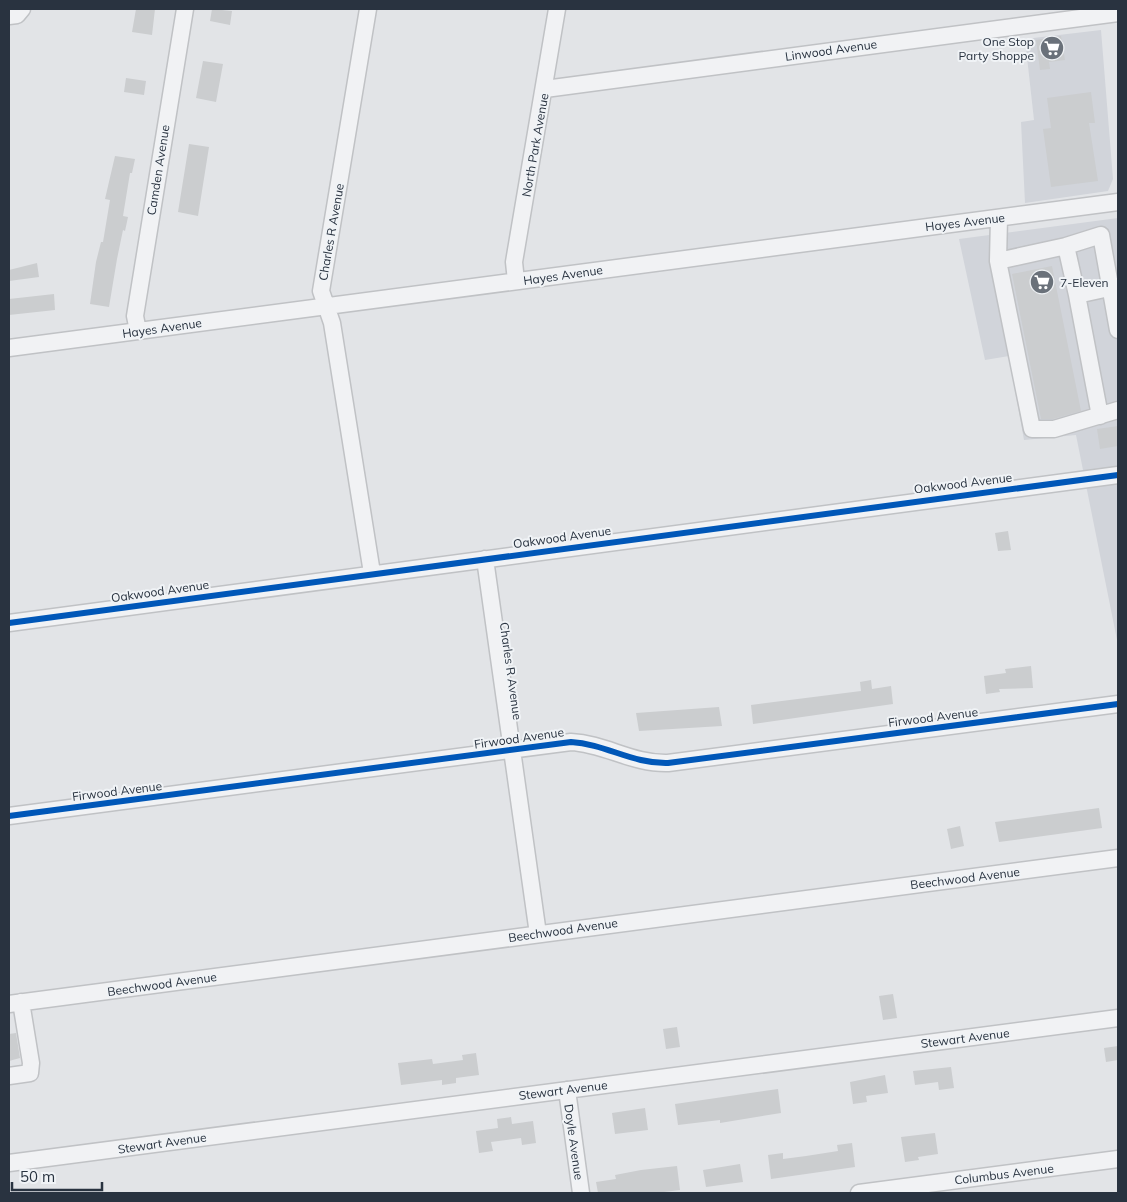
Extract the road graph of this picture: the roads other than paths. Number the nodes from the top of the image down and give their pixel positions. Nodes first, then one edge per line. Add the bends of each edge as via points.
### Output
1 (185, 9) edge
2 (368, 9) edge
3 (557, 9) edge
4 (1118, 13) edge
5 (1034, 16) edge
6 (544, 89) junction
7 (1118, 202) edge
8 (999, 218) junction
9 (1066, 246) junction
10 (998, 261) junction
11 (516, 281) junction
12 (1114, 287) edge
13 (1077, 296) junction
14 (326, 306) junction
15 (1118, 330) edge
16 (138, 331) junction
17 (9, 348) edge
18 (1118, 410) edge
19 (1100, 416) junction
20 (1118, 475) edge
21 (485, 559) junction
22 (372, 573) junction
23 (9, 622) edge
24 (1118, 704) edge
25 (510, 750) junction
26 (9, 816) edge
27 (1118, 858) edge
28 (538, 934) junction
29 (15, 1003) edge
30 (1118, 1018) edge
31 (9, 1076) edge
32 (567, 1090) junction
33 (1118, 1159) edge
34 (9, 1164) edge
35 (581, 1193) edge
36 (859, 1193) edge

1 - 16 street, Camden Avenue via 135,316
2 - 14 street, Charles R Avenue via 321,291
3 - 6 street, North Park Avenue
4 - 5 street, Linwood Avenue
5 - 6 street, Linwood Avenue
6 - 11 street, North Park Avenue via 514,262
7 - 8 street, Hayes Avenue
8 - 10 street
8 - 11 street, Hayes Avenue
9 - 10 street
9 - 12 street via 1101,235
9 - 13 street
10 - 19 street via 1032,429 1054,429
11 - 14 street, Hayes Avenue
12 - 13 street
12 - 15 street
13 - 19 street
14 - 16 street, Hayes Avenue
14 - 22 street, Charles R Avenue via 342,380
16 - 17 street, Hayes Avenue
18 - 19 street
20 - 21 street, Oakwood Avenue
21 - 22 street, Oakwood Avenue
21 - 25 street, Charles R Avenue
22 - 23 street, Oakwood Avenue
24 - 25 street, Firwood Avenue via 668,763 649,764 581,742
25 - 26 street, Firwood Avenue
25 - 28 street, Charles R Avenue
27 - 28 street, Beechwood Avenue
28 - 29 street, Beechwood Avenue
29 - 31 street via 31,1063 30,1073
30 - 32 street, Stewart Avenue
32 - 34 street, Stewart Avenue
32 - 35 street, Doyle Avenue
33 - 36 street, Columbus Avenue

